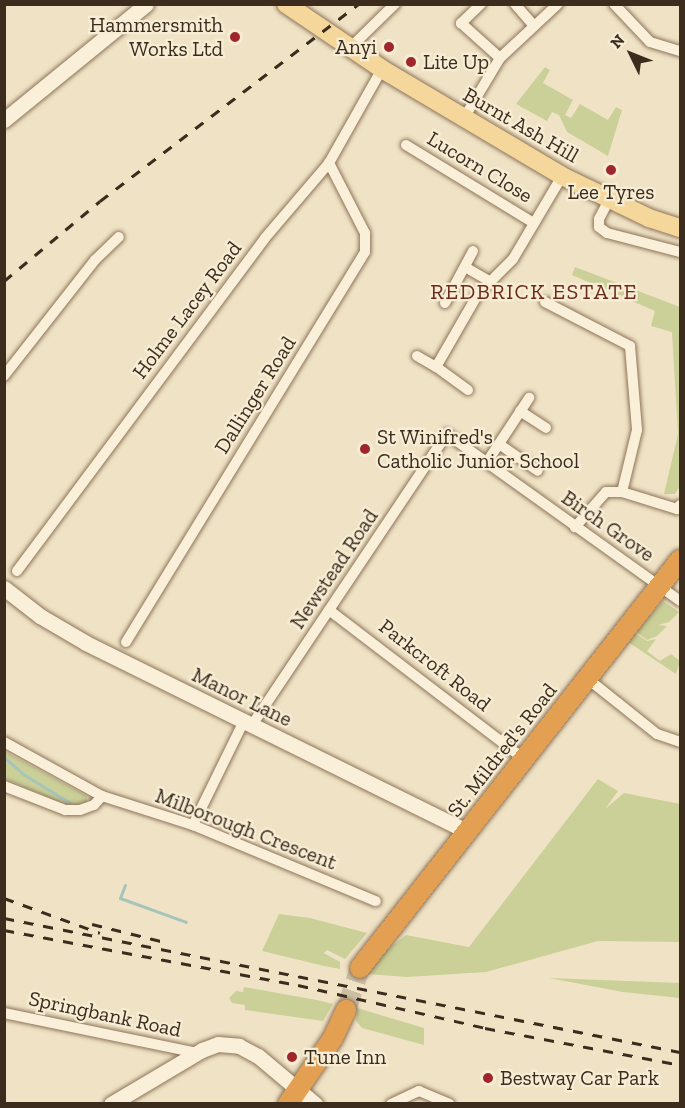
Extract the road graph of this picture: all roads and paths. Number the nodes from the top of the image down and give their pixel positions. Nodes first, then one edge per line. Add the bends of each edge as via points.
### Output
1 (146, 4) edge
2 (395, 4) edge
3 (481, 4) edge
4 (515, 4) edge
5 (558, 4) edge
6 (614, 4) edge
7 (298, 8) edge
8 (534, 26) junction
9 (350, 48) junction
10 (681, 51) edge
11 (500, 58) junction
12 (382, 69) junction
13 (464, 118) junction
14 (4, 120) edge
15 (406, 145) dead end
16 (329, 163) junction
17 (562, 176) junction
18 (609, 200) junction
19 (534, 223) junction
20 (681, 228) edge
21 (119, 237) dead end
22 (474, 250) dead end
23 (681, 252) edge
24 (465, 267) junction
25 (491, 282) junction
26 (545, 302) dead end
27 (445, 303) dead end
28 (417, 356) dead end
29 (436, 367) junction
30 (4, 376) edge
31 (468, 390) dead end
32 (529, 398) dead end
33 (520, 411) junction
34 (546, 428) dead end
35 (447, 434) joint
36 (499, 444) junction
37 (487, 462) junction
38 (538, 471) dead end
39 (622, 492) junction
40 (681, 505) edge
41 (575, 527) junction
42 (681, 560) edge
43 (17, 571) dead end
44 (660, 586) junction
45 (4, 588) edge
46 (680, 601) edge
47 (329, 610) junction
48 (126, 642) dead end
49 (597, 685) junction
50 (248, 723) junction
51 (4, 742) edge
52 (681, 742) edge
53 (518, 756) junction
54 (4, 786) edge
55 (102, 796) junction
56 (193, 825) junction
57 (469, 832) junction
58 (376, 901) dead end
59 (360, 968) tunnel mouth
60 (346, 1010) tunnel mouth
61 (4, 1013) edge
62 (197, 1053) junction
63 (300, 1087) junction
64 (111, 1104) edge
65 (288, 1104) edge
66 (315, 1104) edge
67 (391, 1104) edge
68 (448, 1104) edge

1 - 14 street
2 - 9 street
3 - 11 street via 460,23
4 - 8 street
5 - 8 street
6 - 10 street via 650,42
7 - 9 main road, Burnt Ash Hill
8 - 11 street
9 - 12 main road, Burnt Ash Hill
11 - 13 street
12 - 13 main road, Burnt Ash Hill
12 - 16 street, Holme Lacey Road
13 - 17 main road, Burnt Ash Hill
15 - 19 street, Lucorn Close
16 - 43 street, Holme Lacey Road via 265,238
16 - 48 street, Dallinger Road via 364,233 365,252
17 - 18 main road, Burnt Ash Hill
17 - 19 street
18 - 20 main road, Burnt Ash Hill
18 - 23 street via 598,219 599,227 607,233
19 - 25 street via 513,259
21 - 30 street via 95,260
22 - 24 street
24 - 25 street
24 - 27 street
25 - 29 street via 478,294
26 - 39 street via 630,346 637,430
28 - 29 street
29 - 31 street
32 - 33 street
33 - 34 street
33 - 36 street
35 - 37 street, Birch Grove
35 - 47 street, Newstead Road
36 - 37 street
36 - 38 street
37 - 41 street, Birch Grove
39 - 40 street via 677,508
39 - 41 street via 606,492
41 - 44 street, Birch Grove
42 - 44 highway, St. Mildred's Road
44 - 46 street, Birch Grove
44 - 49 highway, St. Mildred's Road
45 - 50 street, Manor Lane via 40,616 86,643
47 - 50 street, Newstead Road
47 - 53 street, Parkcroft Road
49 - 52 street via 657,734
49 - 53 highway, St. Mildred's Road
50 - 56 street, Newstead Road
50 - 57 street, Manor Lane
51 - 55 street, Milborough Crescent
53 - 57 highway, St. Mildred's Road
54 - 55 street via 65,810 80,810
55 - 56 street, Milborough Crescent
56 - 58 street, Milborough Crescent
57 - 59 highway, St. Mildred's Road
60 - 63 highway
61 - 62 street, Springbank Road
62 - 63 street via 218,1044 239,1046
62 - 64 street
63 - 65 highway
63 - 66 street
67 - 68 street via 405,1094 419,1091

